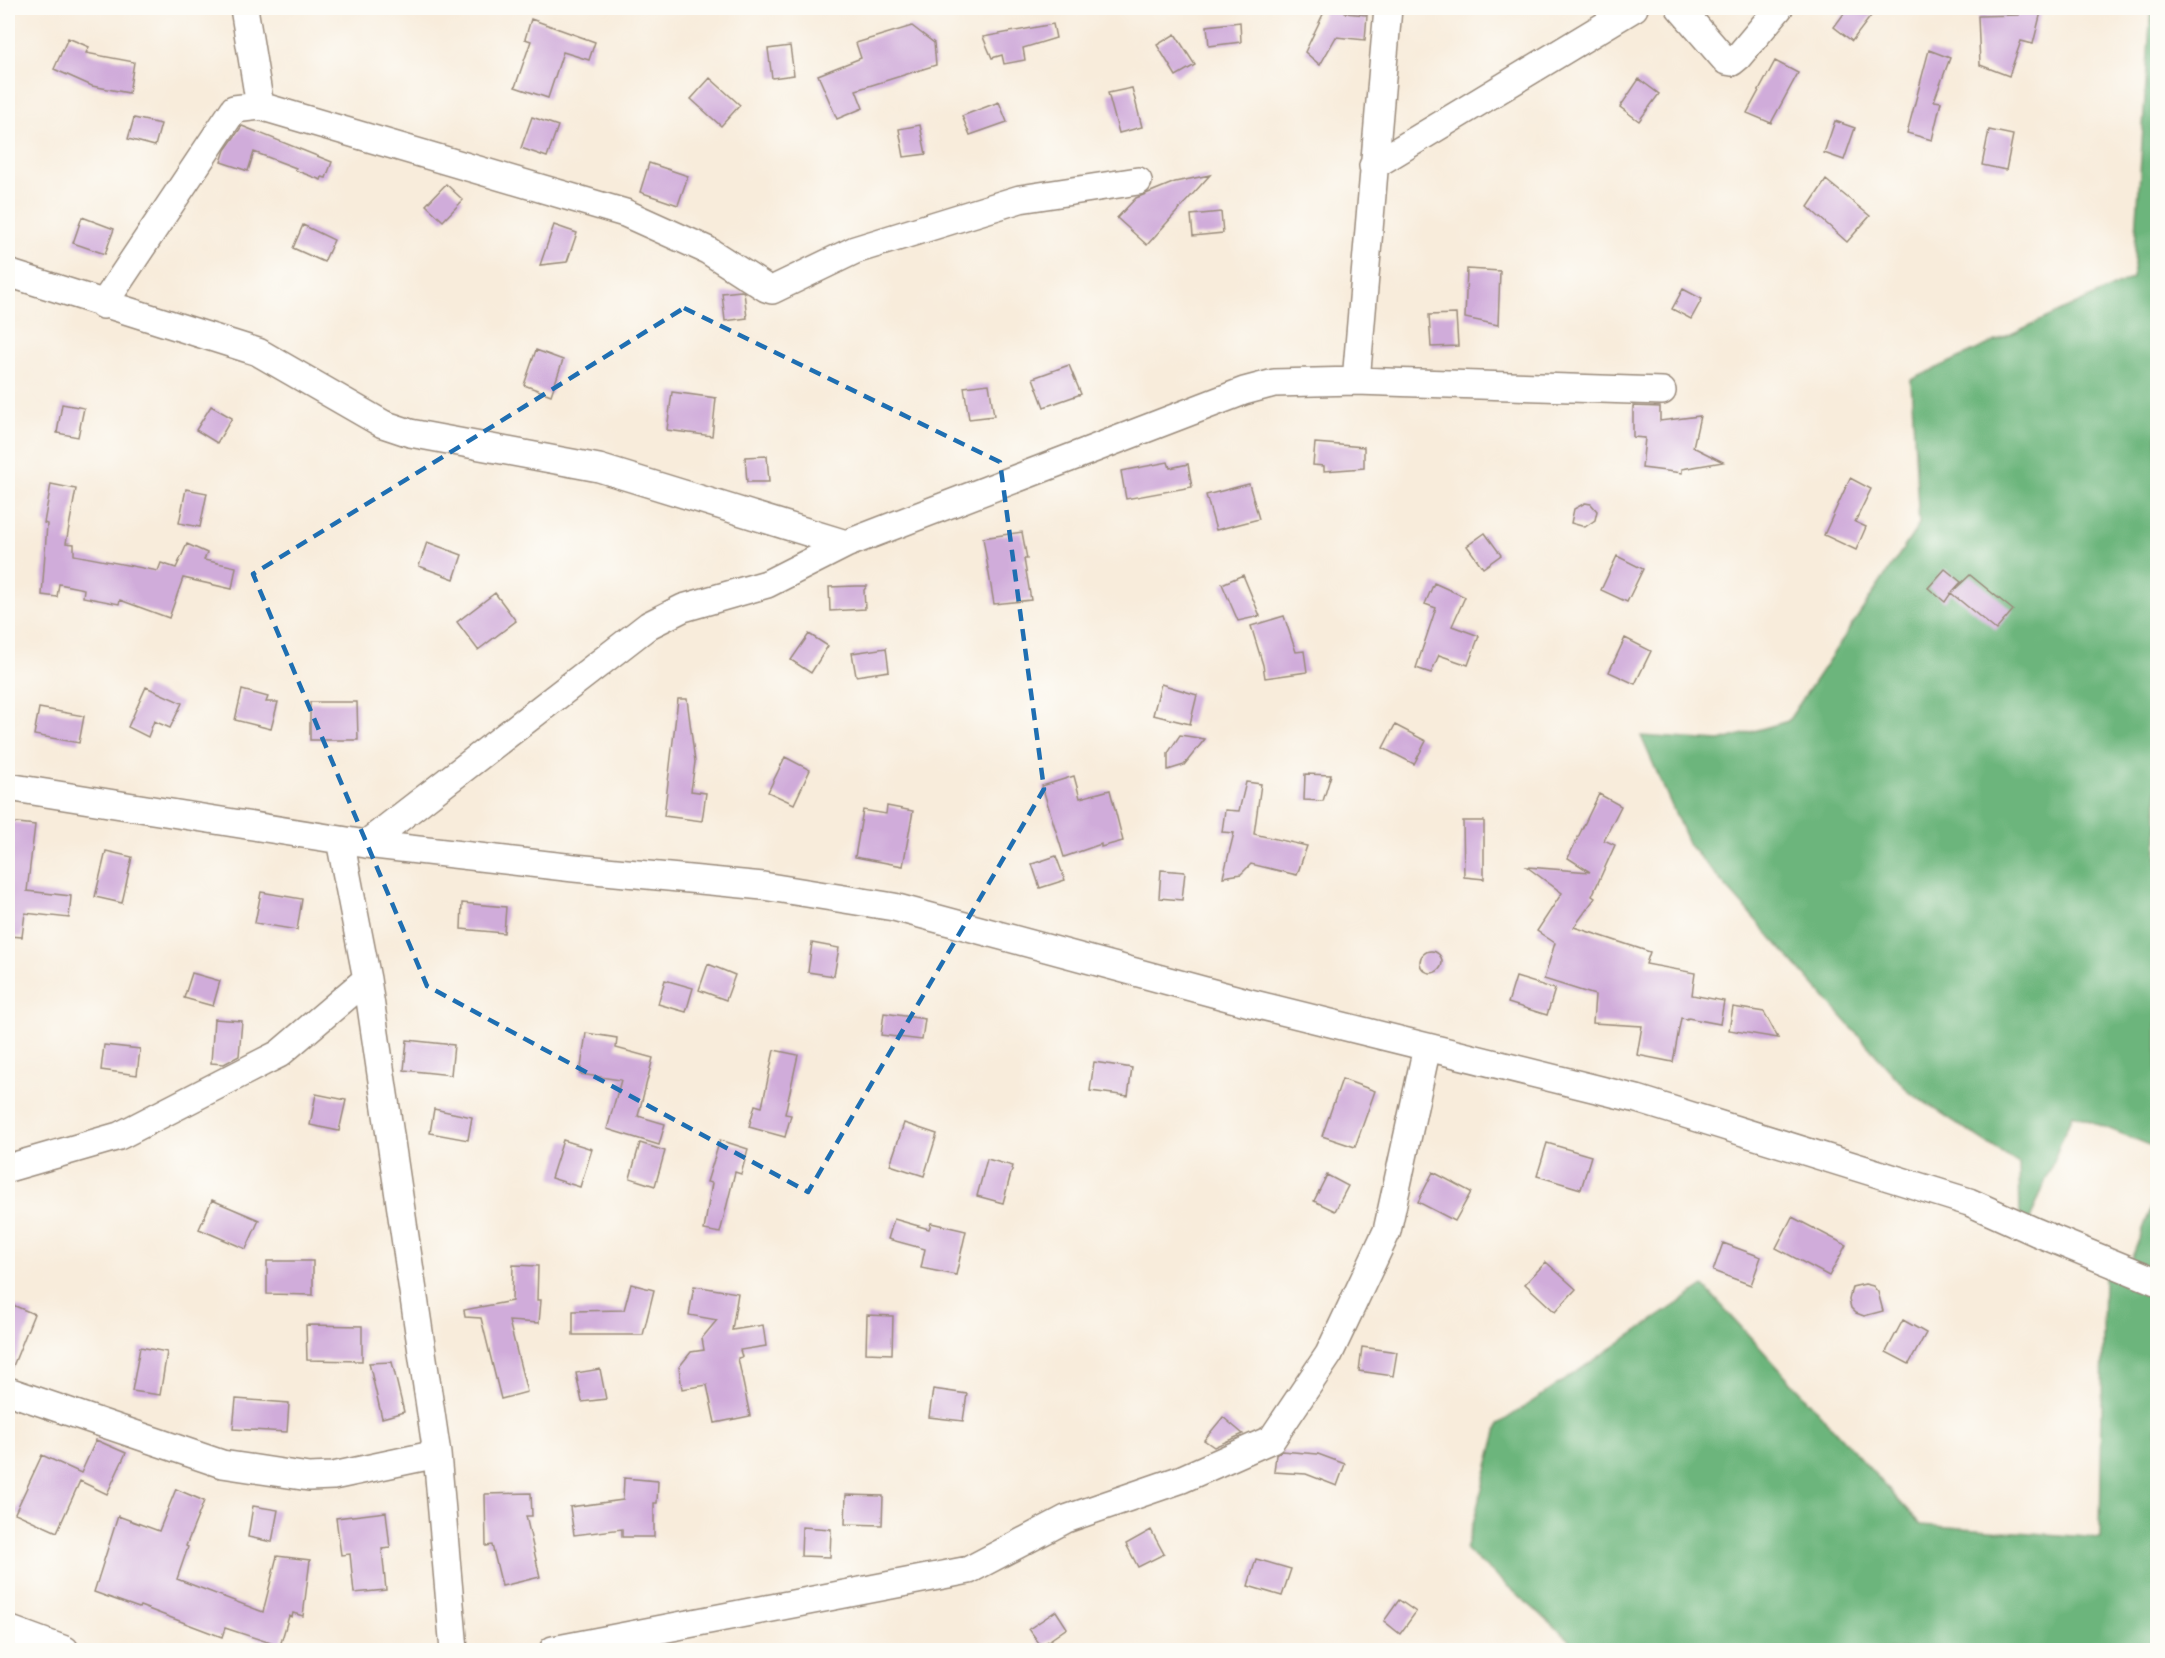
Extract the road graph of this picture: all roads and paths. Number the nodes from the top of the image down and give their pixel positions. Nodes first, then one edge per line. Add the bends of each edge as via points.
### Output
1 (244, 8) edge
2 (1388, 8) edge
3 (1634, 8) edge
4 (1680, 8) edge
5 (1779, 8) edge
6 (260, 105) junction
7 (1373, 166) junction
8 (1138, 181) dead end
9 (8, 273) edge
10 (103, 304) junction
11 (1356, 381) junction
12 (1662, 391) dead end
13 (846, 544) junction
14 (8, 787) edge
15 (340, 840) junction
16 (366, 844) junction
17 (367, 979) junction
18 (1427, 1047) junction
19 (8, 1168) edge
20 (2157, 1282) edge
21 (8, 1391) edge
22 (437, 1454) junction
23 (8, 1629) edge
24 (65, 1650) edge
25 (454, 1650) edge
26 (553, 1650) edge

1 - 6 street
2 - 7 street
3 - 7 street
4 - 5 street via 1726,61 1732,62
6 - 8 street via 625,213 707,250 772,290 855,250 1020,199
6 - 10 street via 234,109
7 - 11 street
9 - 10 street
10 - 13 street via 258,352 383,424 403,431 599,468
11 - 12 street
11 - 13 street via 1274,383 1252,388
13 - 16 street via 767,584 683,608 649,625
14 - 15 street
15 - 16 street
15 - 17 street
16 - 18 street via 763,886 894,907
17 - 19 street via 279,1054 119,1136
17 - 22 street
18 - 20 street via 1637,1099 1969,1202
18 - 26 street via 1388,1231 1329,1354 1272,1440 1182,1479 1066,1519 969,1570
21 - 22 street via 222,1464 309,1477 333,1476
22 - 25 street
23 - 24 street

